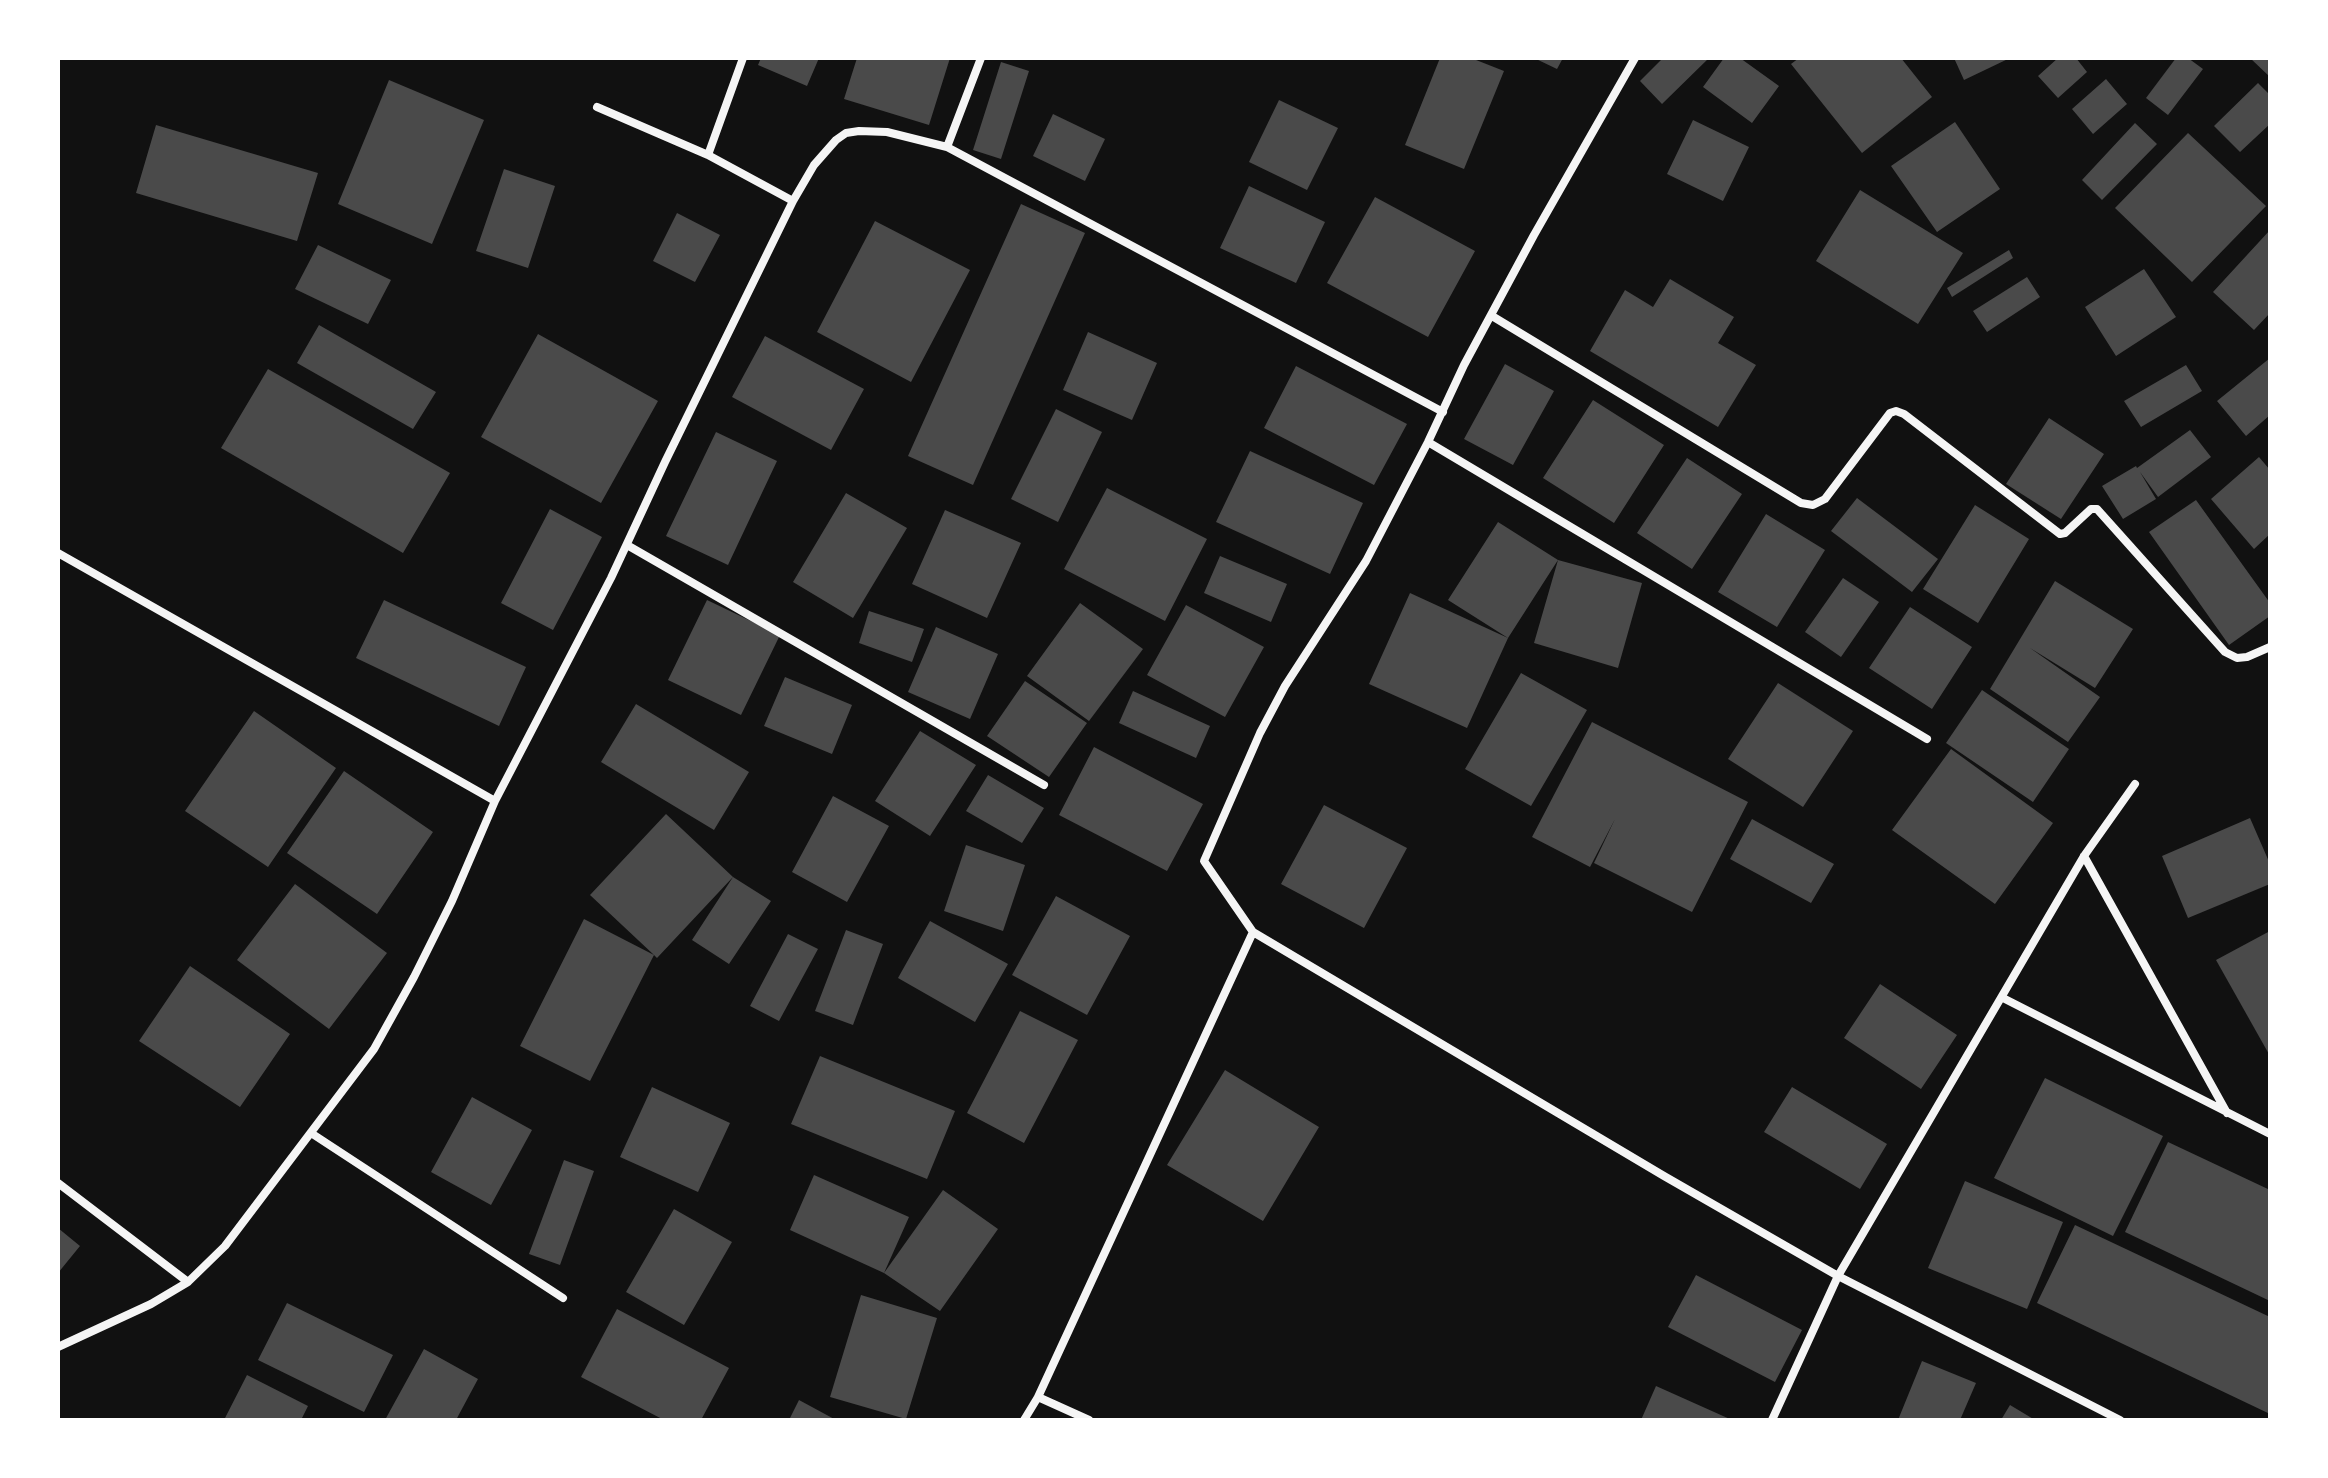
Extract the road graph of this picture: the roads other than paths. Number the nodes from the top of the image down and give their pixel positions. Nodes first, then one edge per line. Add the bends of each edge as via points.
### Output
1 (743, 58) edge
2 (981, 58) edge
3 (1635, 58) edge
4 (597, 107) dead end
5 (947, 147) junction
6 (708, 155) junction
7 (793, 201) junction
8 (1492, 316) junction
9 (1443, 412) junction
10 (1428, 442) junction
11 (627, 545) junction
12 (58, 553) edge
13 (2270, 647) edge
14 (1927, 739) dead end
15 (2135, 784) dead end
16 (1044, 785) dead end
17 (495, 801) junction
18 (2084, 856) junction
19 (1253, 932) junction
20 (2003, 998) junction
21 (2227, 1114) junction
22 (311, 1133) junction
23 (2270, 1134) edge
24 (58, 1183) edge
25 (1838, 1276) junction
26 (188, 1282) junction
27 (563, 1298) dead end
28 (58, 1347) edge
29 (1038, 1397) junction
30 (1024, 1420) edge
31 (1089, 1420) edge
32 (1772, 1420) edge
33 (2120, 1420) edge

1 - 6 street
2 - 5 street
3 - 8 street
4 - 6 street
5 - 7 street via 887,132 846,133 814,165
5 - 9 street
6 - 7 street
7 - 11 street
8 - 9 street
8 - 13 street via 1801,503 1825,499 1890,413 1904,414 2060,534 2097,509 2225,652 2247,657
9 - 10 street
10 - 14 street
10 - 19 street via 1350,589 1272,709 1204,861
11 - 16 street
11 - 17 street
12 - 17 street
15 - 18 street
17 - 22 street via 414,977 374,1049
18 - 20 street
18 - 21 street
19 - 25 street
19 - 29 street
20 - 21 street
20 - 25 street
21 - 23 street
22 - 26 street via 225,1246
22 - 27 street
24 - 26 street
25 - 32 street
25 - 33 street
26 - 28 street
29 - 30 street
29 - 31 street

